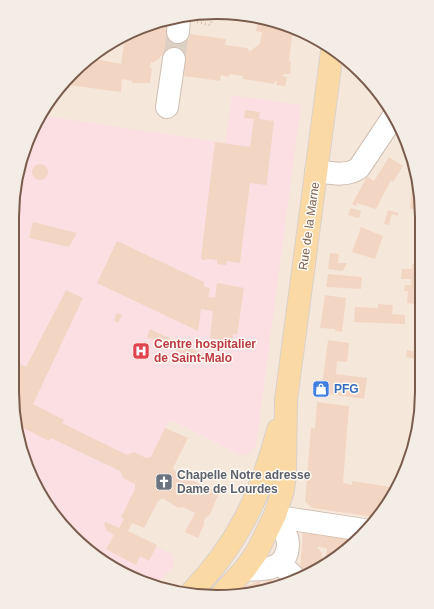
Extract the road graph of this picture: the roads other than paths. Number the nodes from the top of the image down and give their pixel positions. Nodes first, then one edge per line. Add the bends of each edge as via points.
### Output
1 (332, 55) edge
2 (174, 59) tunnel mouth
3 (167, 107) dead end
4 (390, 121) edge
5 (316, 171) junction
6 (286, 400) junction
7 (253, 505) junction
8 (275, 515) junction
9 (360, 529) edge
10 (237, 536) junction
11 (251, 560) junction
12 (280, 563) junction
13 (292, 575) edge
14 (196, 589) edge
15 (225, 590) edge

1 - 5 main road, Rue de la Marne
2 - 3 street
4 - 5 street via 359,168 345,174
5 - 6 main road, Rue de la Marne
6 - 7 main road, Rue de la Marne via 268,469
6 - 8 main road, Rue de la Marne via 285,473
7 - 8 main road
7 - 10 main road, Rue de la Marne
8 - 9 street
8 - 11 main road, Rue de la Marne
8 - 12 street via 288,544 284,559
10 - 11 main road
10 - 14 main road, Rue de la Marne
11 - 12 street via 268,569
11 - 15 main road, Rue de la Marne
12 - 13 street

